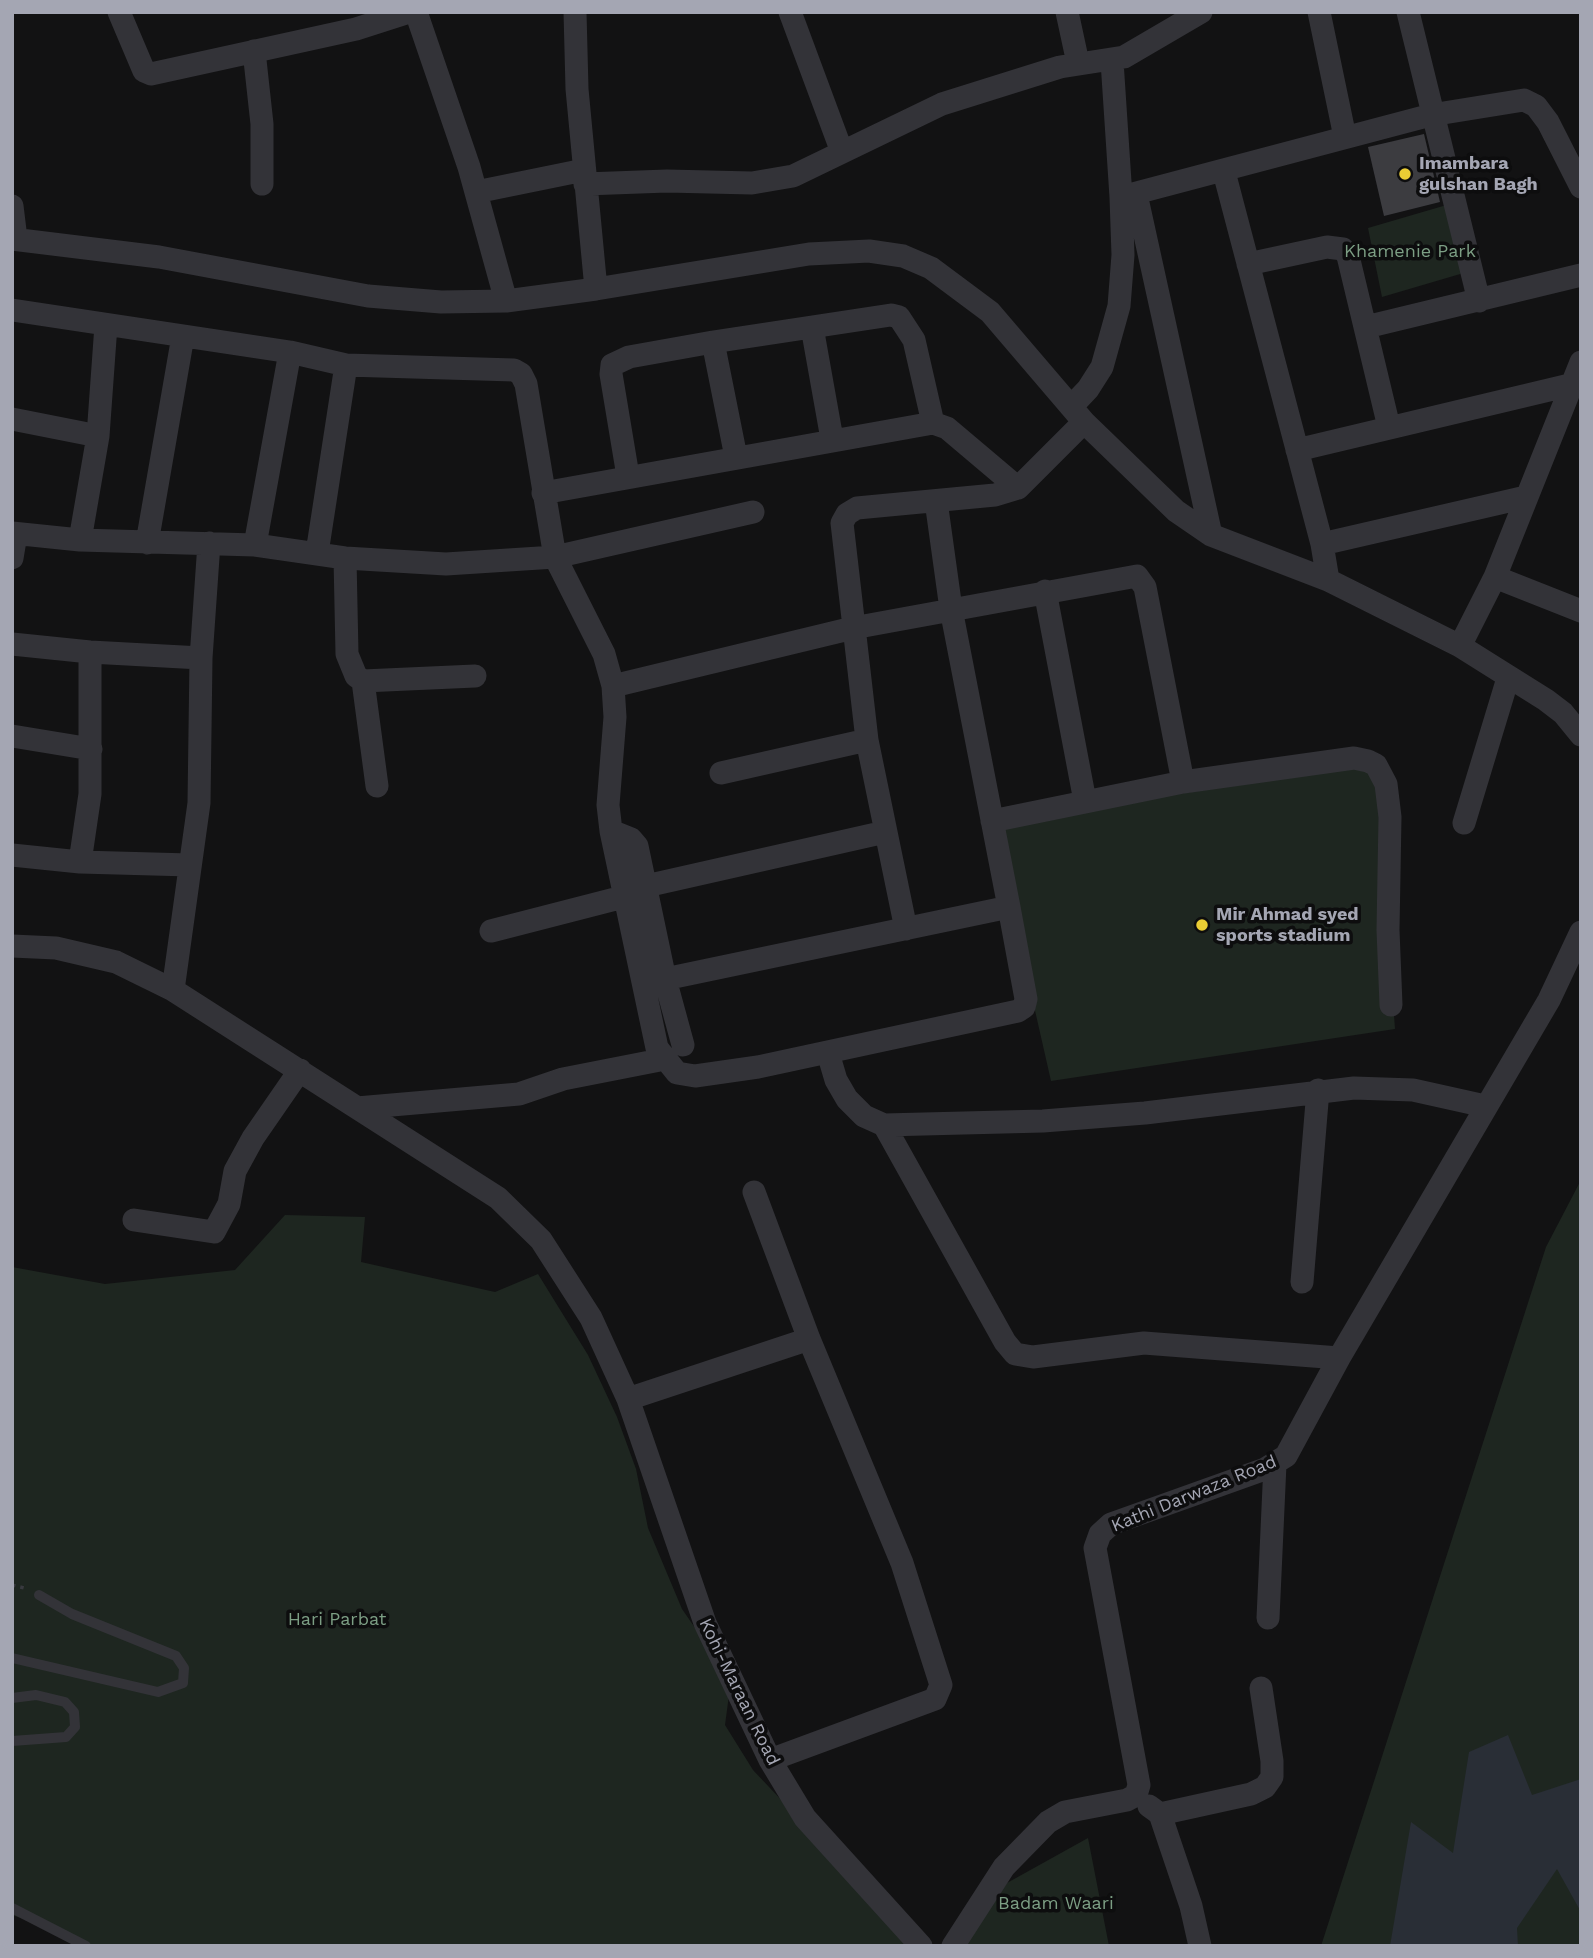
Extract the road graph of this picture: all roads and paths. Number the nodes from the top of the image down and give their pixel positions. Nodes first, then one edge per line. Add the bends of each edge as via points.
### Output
1 (119, 12) edge
2 (416, 12) edge
3 (575, 12) edge
4 (790, 12) edge
5 (1067, 12) edge
6 (1201, 12) edge
7 (1319, 12) edge
8 (1408, 12) edge
9 (398, 14) edge
10 (254, 51) junction
11 (1112, 61) junction
12 (1078, 63) junction
13 (1431, 115) junction
14 (1345, 137) junction
15 (842, 152) junction
16 (1224, 172) junction
17 (585, 177) junction
18 (262, 184) dead end
19 (1581, 187) edge
20 (476, 192) junction
21 (1129, 195) junction
22 (12, 206) edge
23 (14, 239) edge
24 (1248, 264) junction
25 (1581, 275) edge
26 (596, 289) junction
27 (506, 301) junction
28 (1479, 301) junction
29 (12, 310) edge
30 (106, 325) junction
31 (812, 327) junction
32 (1366, 327) junction
33 (183, 336) junction
34 (713, 342) junction
35 (290, 352) junction
36 (346, 365) junction
37 (1577, 373) edge
38 (1078, 414) junction
39 (12, 419) edge
40 (933, 423) junction
41 (1389, 427) junction
42 (97, 436) junction
43 (832, 439) junction
44 (1297, 450) junction
45 (736, 457) junction
46 (628, 476) junction
47 (1018, 488) junction
48 (543, 493) junction
49 (1526, 497) junction
50 (936, 501) junction
51 (753, 512) dead end
52 (14, 534) edge
53 (1212, 535) junction
54 (80, 540) junction
55 (147, 543) junction
56 (209, 543) junction
57 (1322, 544) junction
58 (255, 545) junction
59 (317, 553) junction
60 (555, 557) junction
61 (12, 558) edge
62 (345, 558) junction
63 (1495, 577) junction
64 (1328, 580) junction
65 (1045, 591) junction
66 (951, 608) junction
67 (1581, 611) edge
68 (853, 628) junction
69 (12, 644) edge
70 (1460, 646) junction
71 (90, 652) junction
72 (201, 658) junction
73 (475, 676) dead end
74 (1508, 678) junction
75 (363, 681) junction
76 (613, 686) junction
77 (1581, 735) edge
78 (12, 736) edge
79 (867, 740) junction
80 (91, 749) junction
81 (721, 773) dead end
82 (1183, 782) junction
83 (377, 786) dead end
84 (1086, 802) junction
85 (992, 821) junction
86 (1464, 823) dead end
87 (611, 831) junction
88 (885, 832) junction
89 (12, 855) edge
90 (80, 862) junction
91 (190, 865) junction
92 (646, 886) junction
93 (623, 897) junction
94 (1009, 907) junction
95 (906, 929) junction
96 (491, 931) dead end
97 (1581, 932) edge
98 (12, 946) edge
99 (665, 979) junction
100 (173, 990) junction
101 (1391, 1005) dead end
102 (674, 1052) junction
103 (828, 1053) junction
104 (300, 1070) junction
105 (1318, 1090) junction
106 (1485, 1106) junction
107 (357, 1108) junction
108 (884, 1125) junction
109 (754, 1192) dead end
110 (135, 1220) dead end
111 (1301, 1282) dead end
112 (809, 1339) junction
113 (1339, 1357) junction
114 (628, 1399) junction
115 (1275, 1464) junction
116 (39, 1595) dead end
117 (1268, 1618) dead end
118 (12, 1658) edge
119 (1261, 1688) dead end
120 (12, 1698) edge
121 (12, 1741) edge
122 (771, 1760) junction
123 (1136, 1795) junction
124 (1160, 1814) junction
125 (12, 1908) edge
126 (86, 1946) edge
127 (921, 1946) edge
128 (953, 1946) edge
129 (1200, 1946) edge

1 - 10 street via 147,74
2 - 20 street
3 - 17 street
4 - 15 street
5 - 12 street
6 - 11 street via 1137,52
7 - 14 street
8 - 13 street
9 - 10 street
10 - 18 street via 262,124
11 - 12 street
11 - 21 street
12 - 15 street via 942,104
13 - 14 street
13 - 19 street via 1524,100 1536,106
13 - 28 street
14 - 16 street
15 - 17 street via 793,176 771,181
16 - 21 street
16 - 24 street
17 - 20 street
17 - 26 street
20 - 27 street
21 - 38 street via 1119,306 1102,367
21 - 53 street
22 - 23 street
23 - 27 street via 159,257 368,296
24 - 32 street via 1327,247 1343,249
24 - 44 street
25 - 28 street
26 - 27 street
26 - 38 street via 809,254 869,251 903,256 931,268 990,312
28 - 32 street
29 - 30 street
30 - 33 street
30 - 42 street
31 - 34 street
31 - 40 street via 899,317 914,340
31 - 43 street
32 - 41 street
33 - 35 street
33 - 55 street
34 - 45 street
34 - 46 street via 629,356 612,365
35 - 36 street
35 - 58 street
36 - 48 street via 514,370 521,374
36 - 59 street
37 - 41 street
37 - 49 street
38 - 47 street
38 - 53 street via 1176,511
39 - 42 street
40 - 43 street
40 - 47 street via 947,428
41 - 44 street
42 - 54 street
43 - 45 street
44 - 57 street
45 - 46 street
46 - 48 street
47 - 50 street
48 - 60 street
49 - 57 street
49 - 63 street
50 - 66 street
50 - 68 street via 872,505 847,514 842,523
51 - 60 street
52 - 54 street
52 - 61 street
53 - 64 street
54 - 55 street
55 - 56 street
56 - 58 street
56 - 72 street
57 - 64 street
58 - 59 street
59 - 62 street
60 - 62 street via 446,564
60 - 76 street via 592,629
62 - 75 street via 347,654 352,670
63 - 67 street
63 - 70 street
64 - 70 street
65 - 66 street
65 - 82 street via 1130,575 1142,580
65 - 84 street
66 - 68 street
66 - 85 street
68 - 76 street
68 - 79 street
69 - 71 street
70 - 74 street
71 - 72 street
71 - 80 street
72 - 91 street via 199,803
73 - 75 street
74 - 77 street via 1554,706
74 - 86 street
75 - 83 street
76 - 87 street
78 - 80 street
79 - 81 street
79 - 88 street
80 - 90 street
82 - 84 street
82 - 101 street via 1354,758 1376,765 1385,783 1390,817
84 - 85 street
85 - 94 street
87 - 92 street via 634,841
87 - 93 street
88 - 92 street
88 - 95 street
89 - 90 street
90 - 91 street
91 - 100 street
92 - 99 street
93 - 96 street
93 - 102 street via 657,1048
94 - 95 street
94 - 103 street via 1024,1007
95 - 99 street
97 - 106 street, Kathi Darwaza Road via 1549,1000
98 - 100 street, Kohi-Maraan Road via 56,948 116,962
99 - 102 street
100 - 104 street, Kohi-Maraan Road
102 - 103 street via 677,1073 695,1076
102 - 107 street via 519,1094
103 - 108 street via 847,1099 864,1116
104 - 107 street, Kohi-Maraan Road
104 - 110 street via 241,1160 229,1204 214,1232
105 - 106 street via 1413,1090
105 - 108 street via 1107,1116
105 - 111 street
106 - 113 street, Kathi Darwaza Road
107 - 114 street, Kohi-Maraan Road via 498,1198 541,1240 591,1318
108 - 113 street via 1005,1342 1016,1354 1032,1357 1144,1343
109 - 112 street
112 - 114 street
112 - 122 street via 902,1563 941,1685 935,1699
113 - 115 street, Kathi Darwaza Road via 1296,1442
114 - 122 street, Kohi-Maraan Road via 705,1623
115 - 117 street
115 - 123 street, Kathi Darwaza Road via 1128,1517 1100,1534 1095,1548 1139,1786
116 - 118 lane via 72,1614 176,1656 184,1668 183,1683 158,1692
119 - 124 street via 1272,1761 1272,1777 1265,1787
120 - 121 lane via 36,1695 65,1702 74,1712 75,1727 66,1737
122 - 127 street, Kohi-Maraan Road via 805,1818
123 - 124 street
123 - 128 street via 1065,1812 1048,1822 997,1877
124 - 129 street
125 - 126 lane

